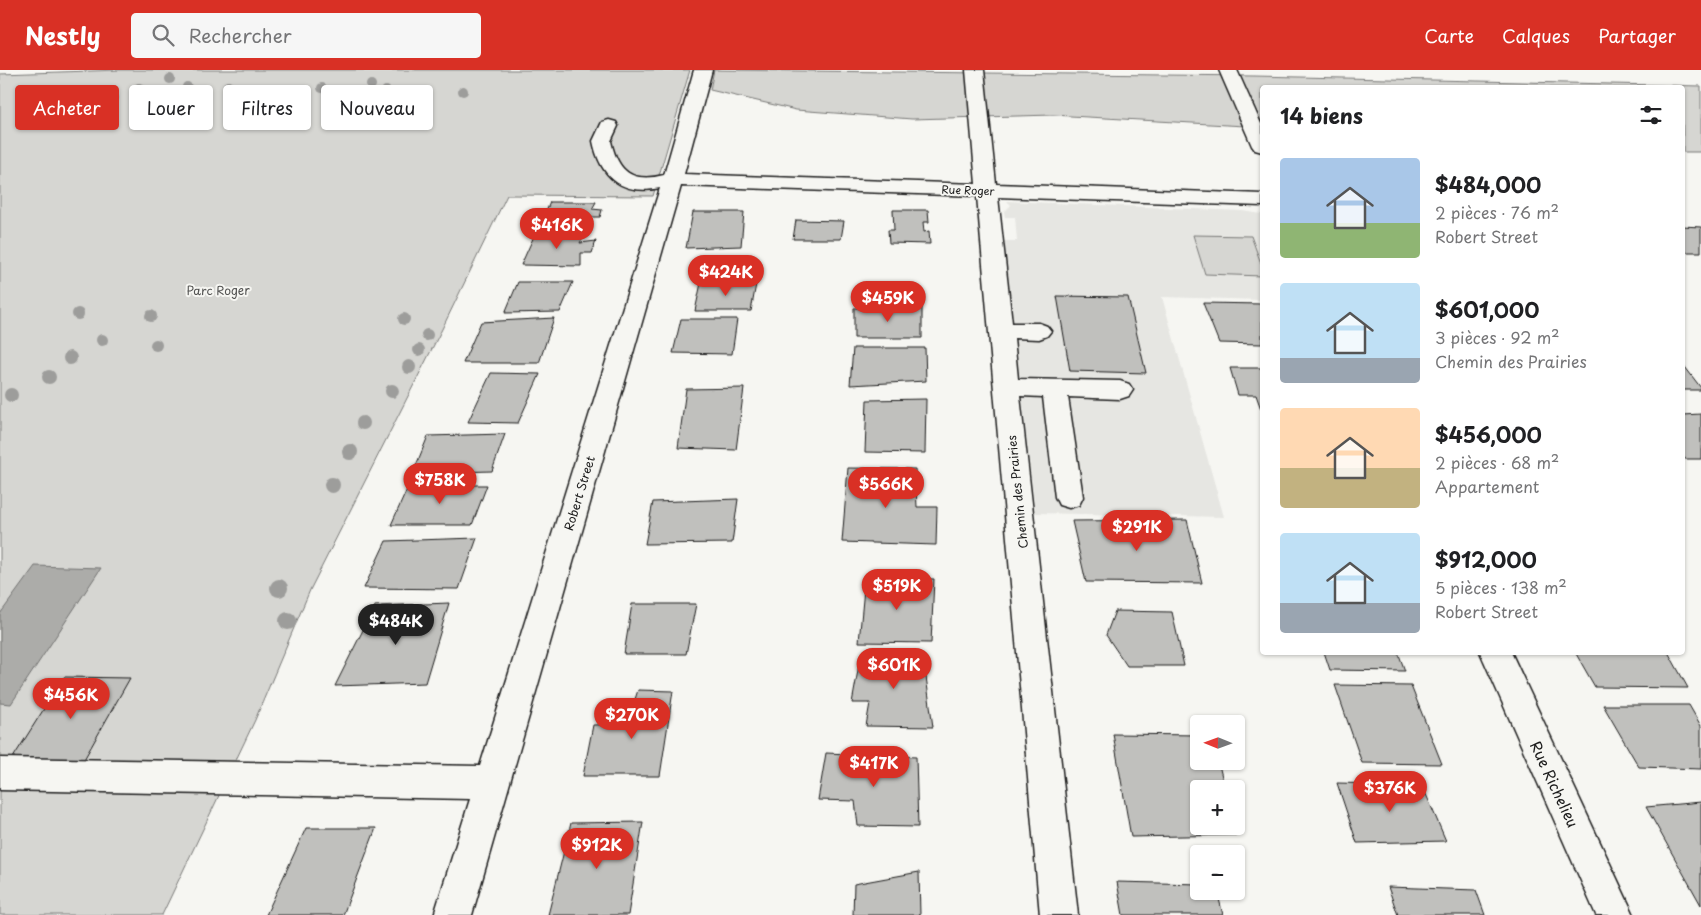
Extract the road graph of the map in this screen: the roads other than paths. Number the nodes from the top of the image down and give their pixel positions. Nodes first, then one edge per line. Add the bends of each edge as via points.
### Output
1 (703, 70) edge
2 (975, 70) edge
3 (1228, 70) edge
4 (609, 126) dead end
5 (1260, 142) edge
6 (673, 180) junction
7 (987, 190) junction
8 (1260, 200) edge
9 (1001, 330) junction
10 (1040, 331) dead end
11 (1007, 387) junction
12 (1054, 388) junction
13 (1120, 390) dead end
14 (1069, 497) dead end
15 (1496, 655) edge
16 (0, 774) edge
17 (492, 783) junction
18 (453, 915) edge
19 (1059, 915) edge
20 (1615, 915) edge

1 - 6 street, Robert Street
2 - 7 street, Chemin des Prairies
3 - 5 street
4 - 6 street, Rue Roger via 602,141 611,168 618,177 648,183
6 - 7 street, Rue Roger
6 - 17 street, Robert Street
7 - 8 street, Rue Roger
7 - 9 street, Chemin des Prairies
9 - 10 street
9 - 11 street, Chemin des Prairies
11 - 12 street
11 - 19 street, Chemin des Prairies
12 - 13 street
12 - 14 street
15 - 20 street, Rue Richelieu
16 - 17 street
17 - 18 street, Robert Street

